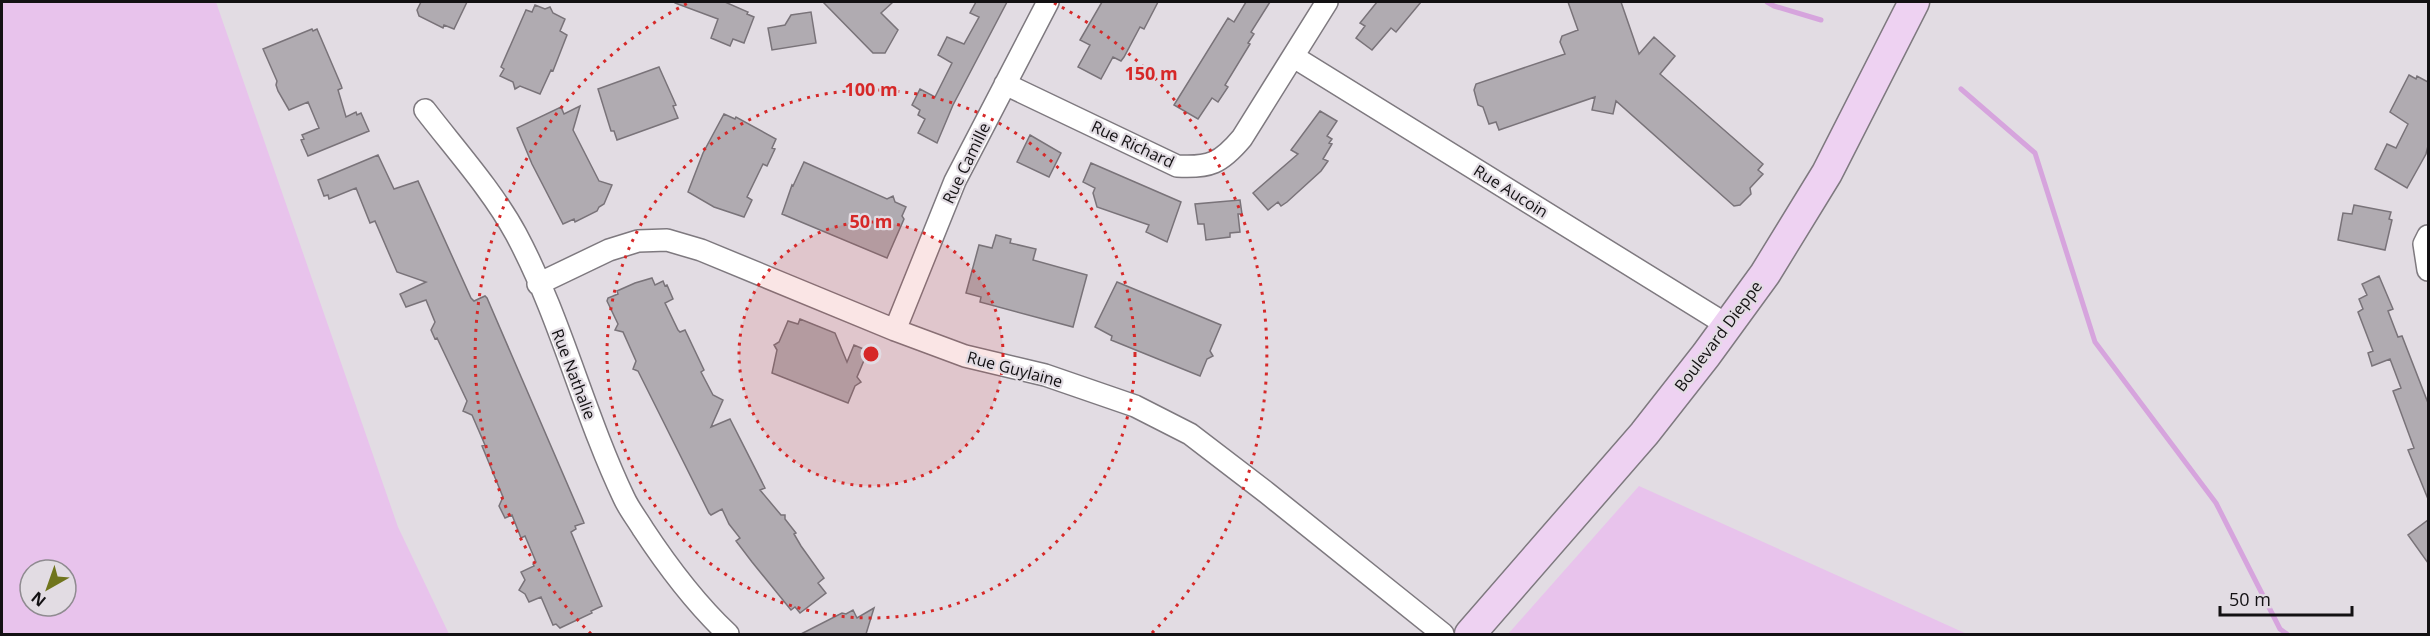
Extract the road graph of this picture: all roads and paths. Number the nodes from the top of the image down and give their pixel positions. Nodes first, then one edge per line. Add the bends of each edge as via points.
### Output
1 (1048, 2) edge
2 (1327, 2) edge
3 (1914, 2) edge
4 (1294, 57) junction
5 (1005, 84) junction
6 (425, 110) dead end
7 (2428, 236) edge
8 (2428, 270) edge
9 (538, 284) junction
10 (1727, 326) junction
11 (895, 330) junction
12 (728, 634) edge
13 (1443, 634) edge
14 (1470, 634) edge

1 - 5 street, Rue Camille
2 - 4 street, Rue Richard
3 - 10 main road, Boulevard Dieppe via 1827,173 1765,274
4 - 5 street, Rue Richard via 1229,154 1197,167 1177,166
4 - 10 street, Rue Aucoin
5 - 11 street, Rue Camille via 955,182
6 - 9 street, Rue Nathalie via 509,222
7 - 8 street via 2424,244
9 - 11 street, Rue Guylaine via 609,250 638,241 667,240 701,250
9 - 12 street, Rue Nathalie via 625,500 665,562
10 - 14 main road, Boulevard Dieppe via 1644,434
11 - 13 street, Rue Guylaine via 965,356 1045,375 1135,406 1190,434

